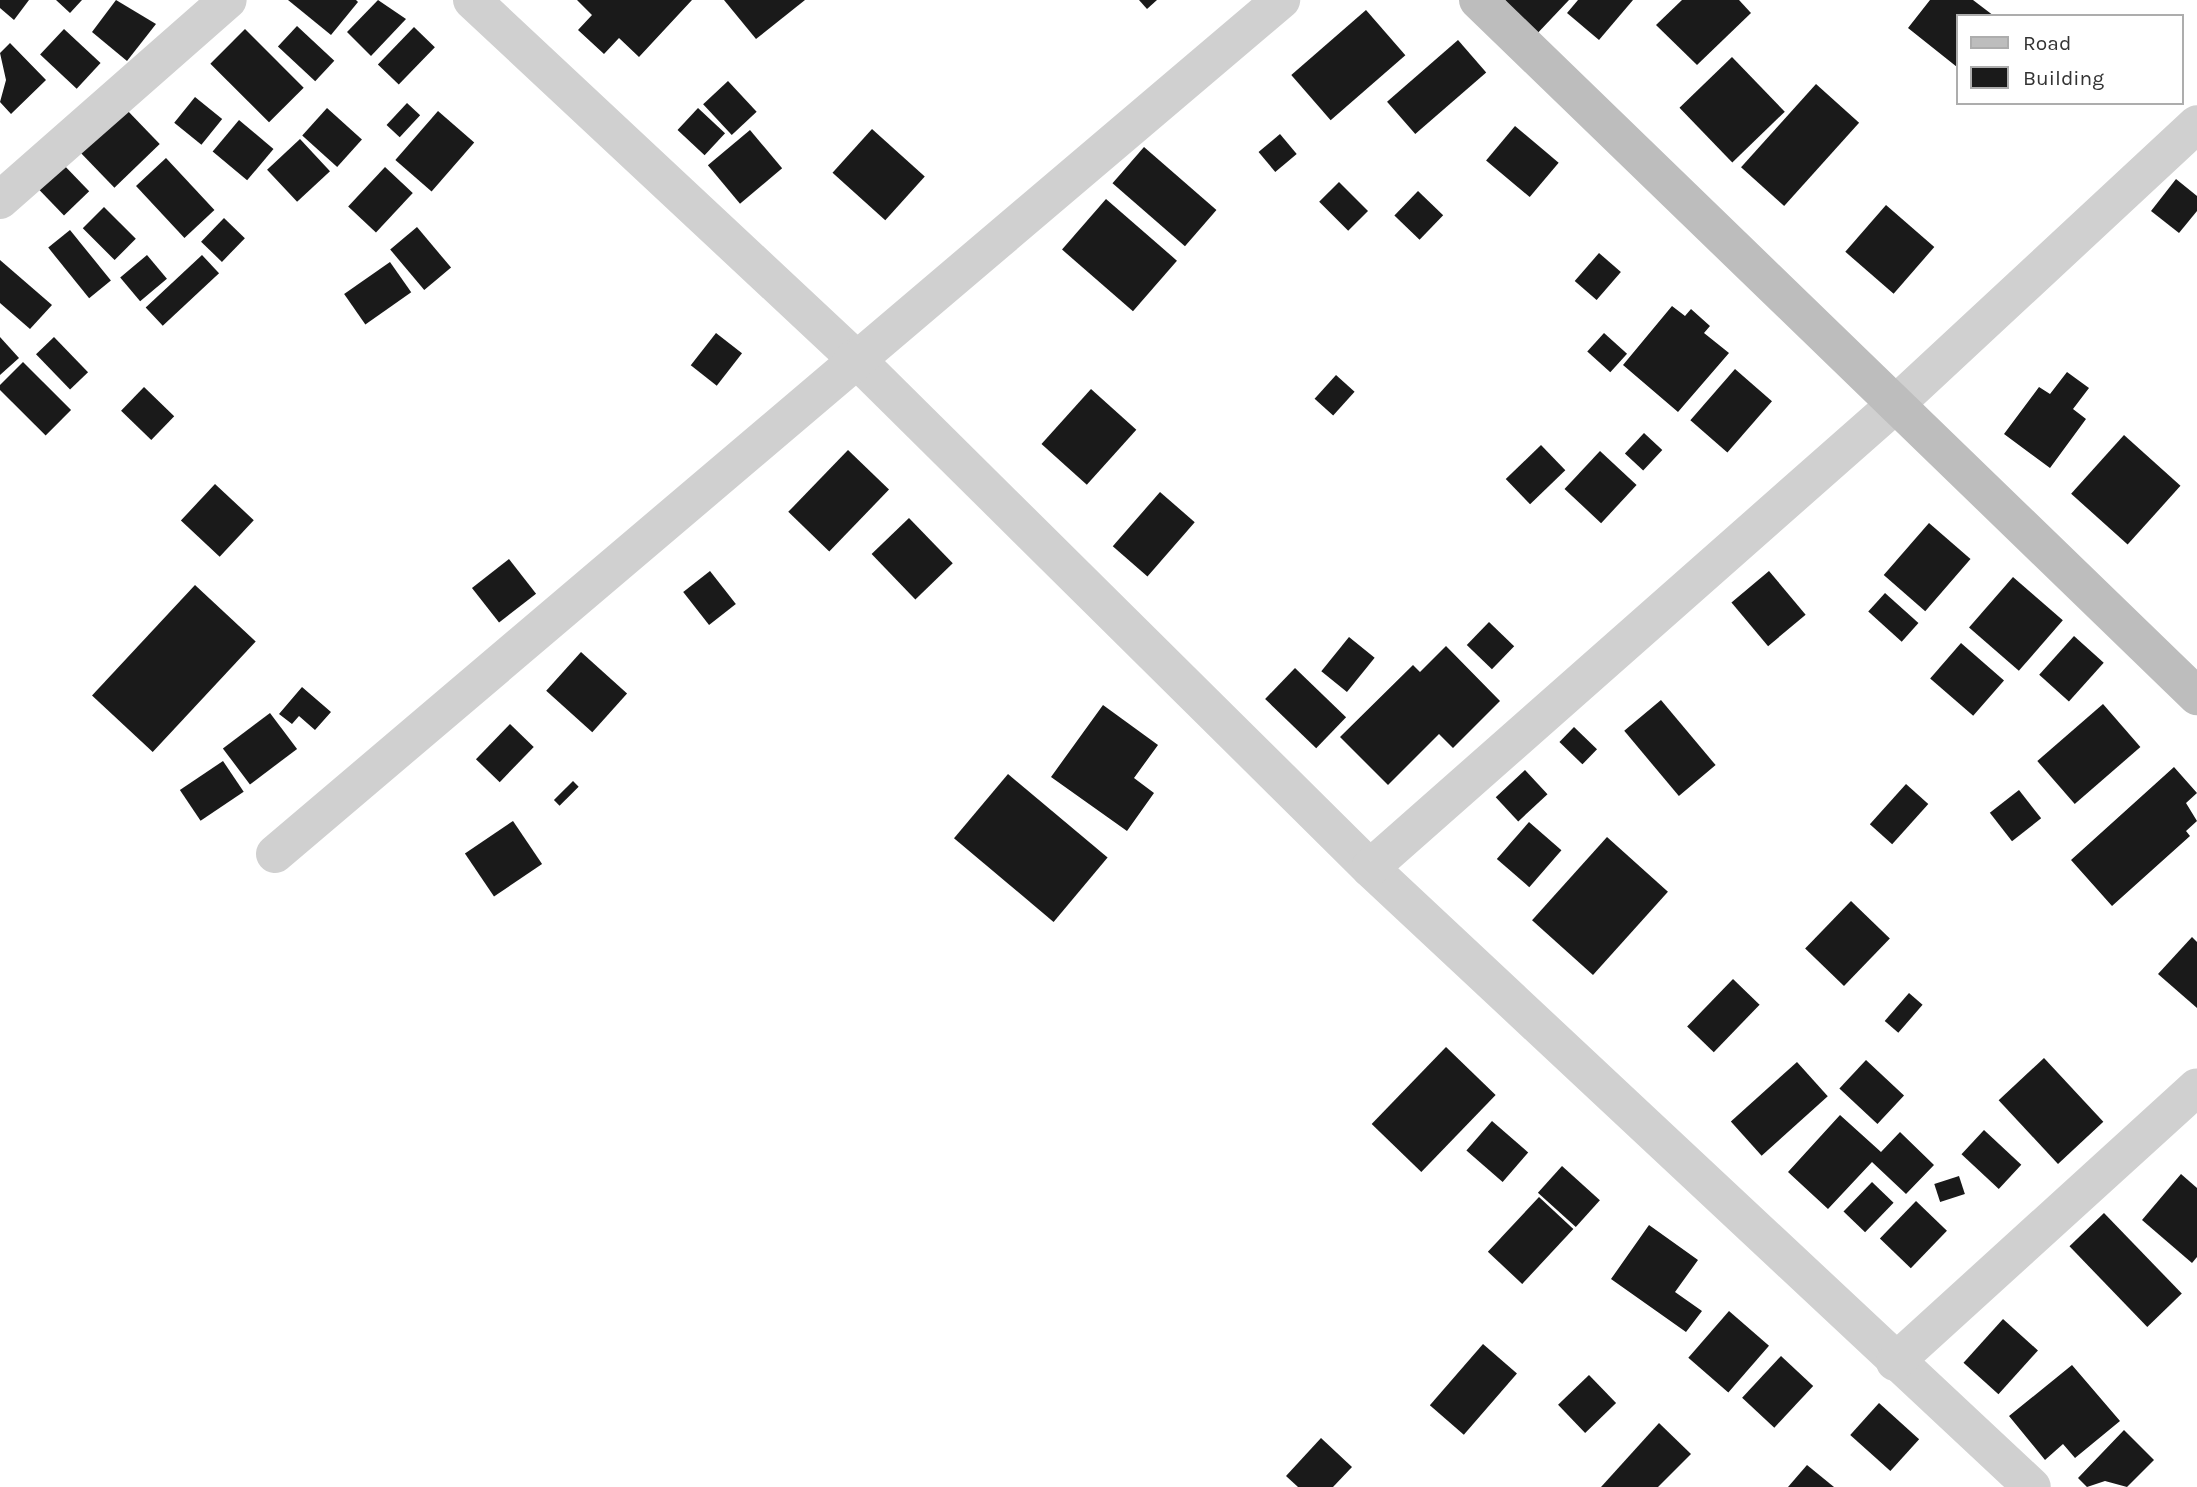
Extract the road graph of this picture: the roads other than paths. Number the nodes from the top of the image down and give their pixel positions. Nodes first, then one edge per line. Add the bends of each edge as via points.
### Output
1 (228, 0) edge
2 (472, 0) edge
3 (1281, 0) edge
4 (1478, 0) edge
5 (2197, 124) edge
6 (0, 200) edge
7 (855, 358) junction
8 (1898, 402) junction
9 (2197, 696) edge
10 (275, 854) dead end
11 (1370, 868) junction
12 (2197, 1087) edge
13 (1895, 1362) junction
14 (2032, 1487) edge

1 - 6 street
2 - 7 street
3 - 7 street
4 - 8 street
5 - 8 street
7 - 10 street
7 - 11 street
8 - 9 street
8 - 11 street
11 - 13 street
12 - 13 street
13 - 14 street

